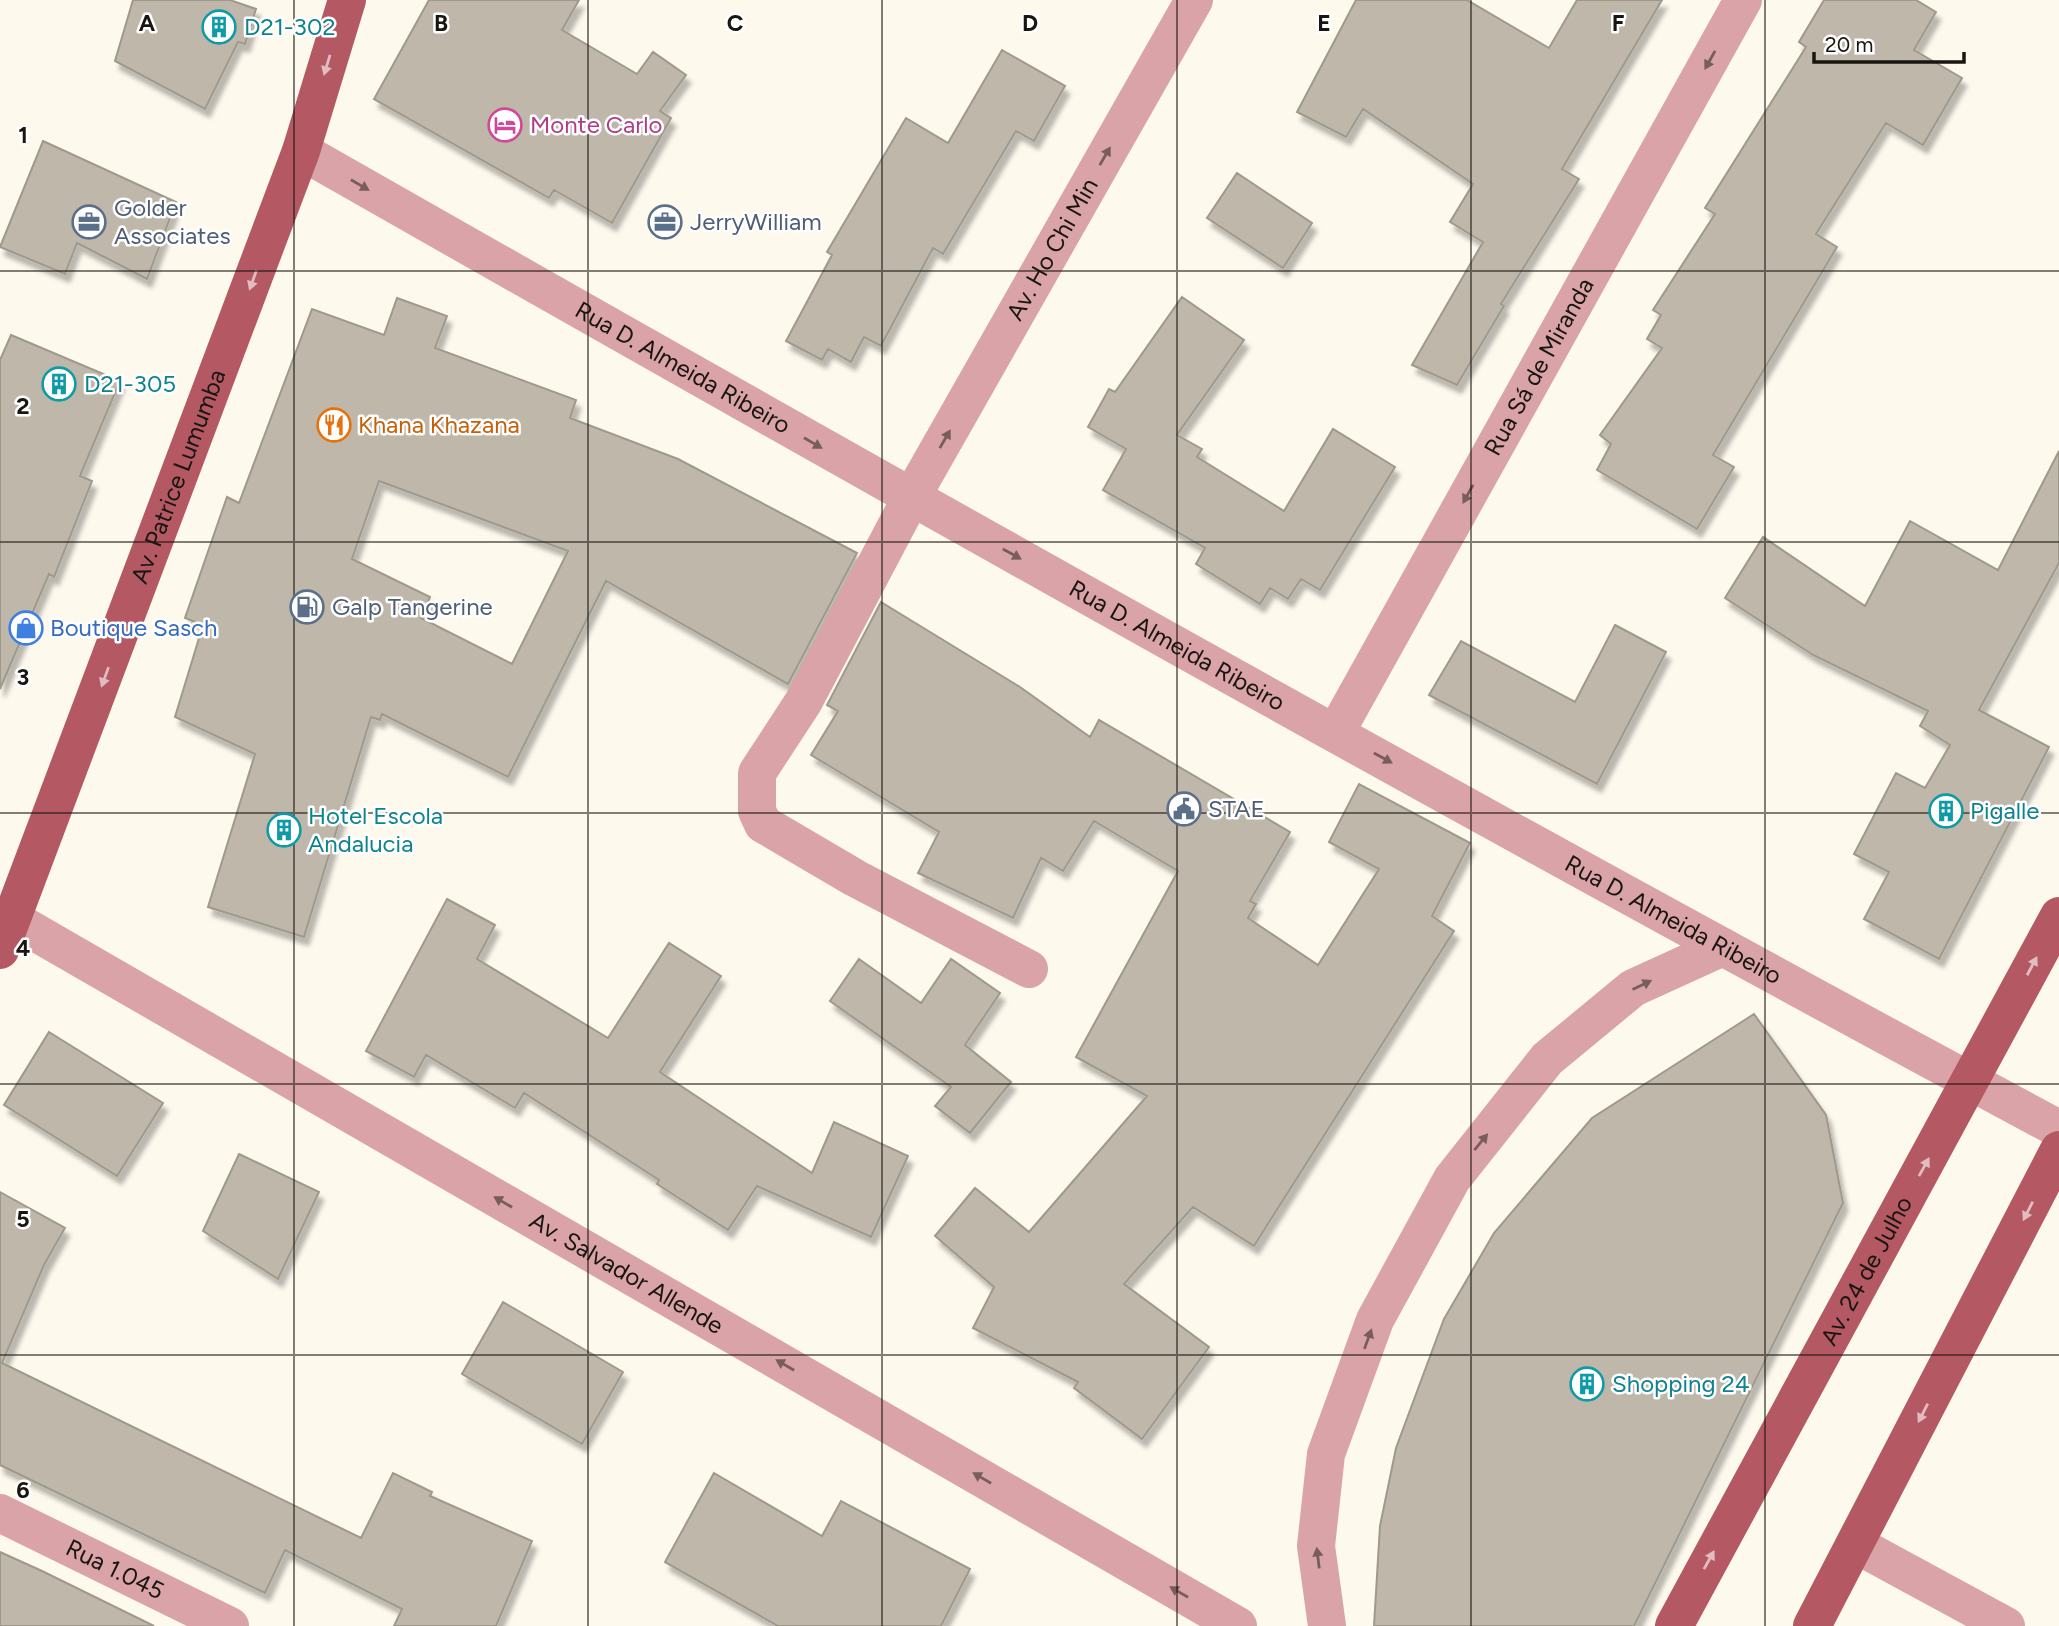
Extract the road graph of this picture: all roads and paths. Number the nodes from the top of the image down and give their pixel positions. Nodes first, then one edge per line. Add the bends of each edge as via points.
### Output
1 (348, 0) edge
2 (1194, 0) edge
3 (1743, 0) edge
4 (301, 151) junction
5 (911, 498) junction
6 (1336, 733) junction
7 (2059, 916) edge
8 (7, 935) edge
9 (1723, 947) junction
10 (1029, 970) dead end
11 (1971, 1082) junction
12 (2059, 1129) edge
13 (2059, 1150) edge
14 (0, 1513) edge
15 (1855, 1544) junction
16 (230, 1626) edge
17 (1238, 1626) edge
18 (1327, 1626) edge
19 (1674, 1626) edge
20 (1812, 1626) edge
21 (2006, 1626) edge

1 -> 4 main road, Av. Patrice Lumumba
5 -> 2 street, Av. Ho Chi Min
3 -> 6 street, Rua Sá de Miranda
4 -> 5 street, Rua D. Almeida Ribeiro
4 -> 8 main road, Av. Patrice Lumumba
5 -> 6 street, Rua D. Almeida Ribeiro
5 - 10 street, Av. Ho Chi Min via 804,701 757,773 757,811 763,824 855,878
6 -> 9 street, Rua D. Almeida Ribeiro
11 -> 7 main road, Av. 24 de Julho
17 -> 8 street, Av. Salvador Allende
9 - 11 street, Rua D. Almeida Ribeiro
18 -> 9 street via 1316,1546 1326,1454 1375,1320 1451,1179 1547,1059 1633,988
11 - 12 street, Rua D. Almeida Ribeiro
19 -> 11 main road, Av. 24 de Julho
13 -> 15 main road
14 - 16 street, Rua 1.045
15 - 20 main road
15 - 21 street

